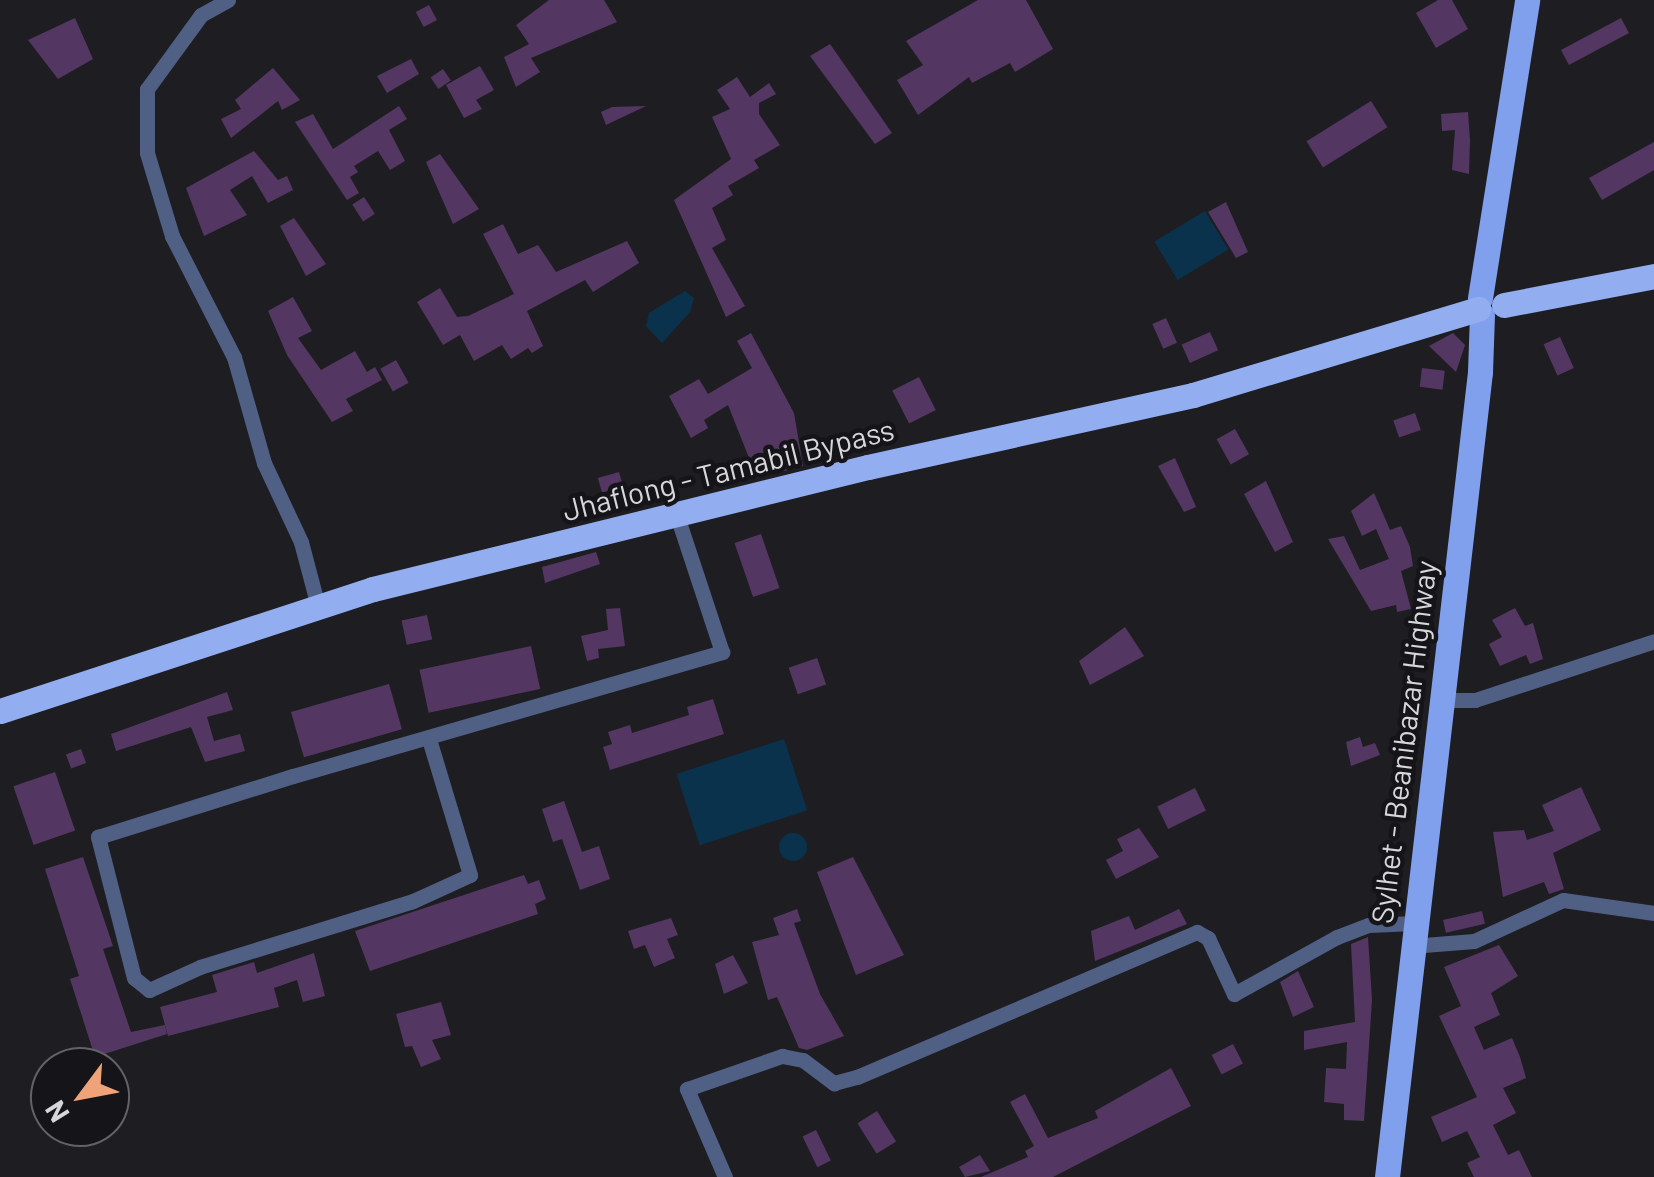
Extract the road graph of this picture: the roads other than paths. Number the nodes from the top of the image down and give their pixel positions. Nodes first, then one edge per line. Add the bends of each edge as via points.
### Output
1 (228, 0) edge
2 (1528, 0) edge
3 (1538, 0) edge
4 (1654, 276) edge
5 (1489, 307) junction
6 (677, 516) junction
7 (318, 610) junction
8 (1654, 641) edge
9 (1451, 700) junction
10 (0, 711) edge
11 (429, 739) junction
12 (1654, 913) edge
13 (1419, 934) junction
14 (724, 1177) edge
15 (1387, 1177) edge
16 (1398, 1177) edge

1 - 7 street via 201,16 147,89 148,153 172,236 234,357 264,463 301,542
2 - 5 main road
3 - 5 main road
4 - 5 highway, Jhaflong - Tamabil Bypass
5 - 6 highway, Jhaflong - Tamabil Bypass via 1193,395
5 - 9 main road, Sylhet - Beanibazar Highway
5 - 13 main road, Sylhet - Beanibazar Highway
6 - 7 highway, Jhaflong - Tamabil Bypass via 374,590
6 - 11 street via 722,652
7 - 10 highway, Jhaflong - Tamabil Bypass
8 - 9 street via 1475,700
9 - 13 main road, Sylhet - Beanibazar Highway
11 - 11 street via 98,837 134,978 149,990 470,876
12 - 13 street via 1564,900 1474,941
13 - 14 street via 1369,925 1234,994 1208,938 1197,932 856,1077 834,1083 803,1060 782,1056 687,1090
13 - 15 main road, Sylhet - Beanibazar Highway
13 - 16 main road, Sylhet - Beanibazar Highway

